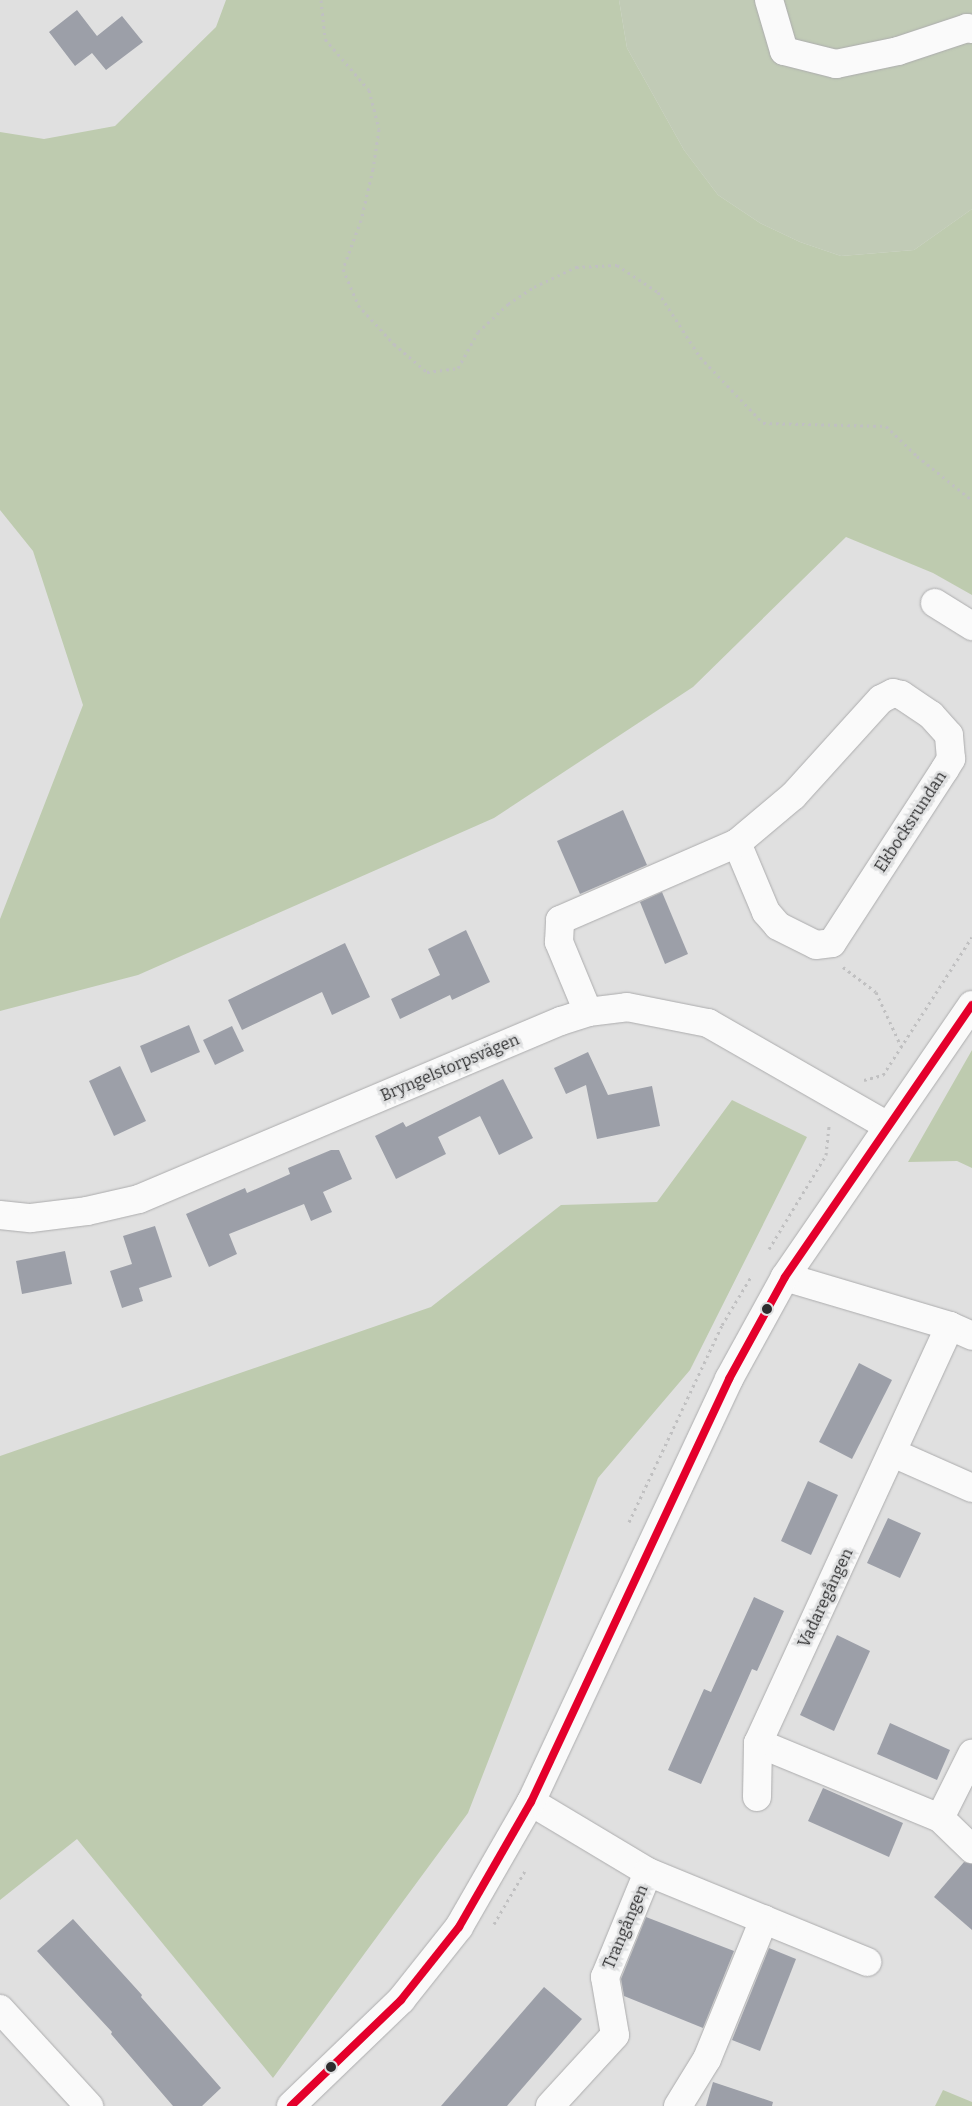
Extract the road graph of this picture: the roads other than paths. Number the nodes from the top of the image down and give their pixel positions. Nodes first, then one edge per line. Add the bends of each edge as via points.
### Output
1 (769, 0) edge
2 (972, 29) edge
3 (934, 604) dead end
4 (972, 626) edge
5 (737, 843) junction
6 (971, 1007) edge
7 (588, 1012) junction
8 (888, 1126) junction
9 (0, 1215) edge
10 (785, 1277) junction
11 (961, 1331) edge
12 (893, 1453) junction
13 (972, 1488) edge
14 (758, 1743) junction
15 (972, 1754) edge
16 (757, 1798) dead end
17 (531, 1802) junction
18 (940, 1818) junction
19 (972, 1849) edge
20 (648, 1872) junction
21 (764, 1919) junction
22 (867, 1962) dead end
23 (0, 2009) edge
24 (89, 2106) edge
25 (291, 2106) edge
26 (550, 2106) edge
27 (678, 2106) edge

1 - 2 street via 784,51 836,64
3 - 4 street
5 - 5 street, Ekbocksrundan via 766,912 778,926 816,945 832,943 951,759 949,735 931,715 901,695 893,693 881,699 792,796
5 - 7 street, Ekbocksrundan via 560,920 559,942
6 - 8 street
7 - 8 street, Bryngelstorpsvägen via 628,1007 708,1023
7 - 9 street, Bryngelstorpsvägen via 139,1199 87,1211 32,1218
8 - 10 street
10 - 11 street, Vadaregången
10 - 17 street via 729,1379
11 - 12 street, Vadaregången
12 - 13 street
12 - 14 street, Vadaregången
14 - 16 street, Vadaregången
14 - 18 street
15 - 18 street
17 - 20 street, Trangången
17 - 25 street via 459,1927 401,2000
18 - 19 street
20 - 21 street, Trangången
20 - 26 street, Trangången via 605,1977 615,2035
21 - 22 street, Trangången
21 - 27 street via 707,2058
23 - 24 street

